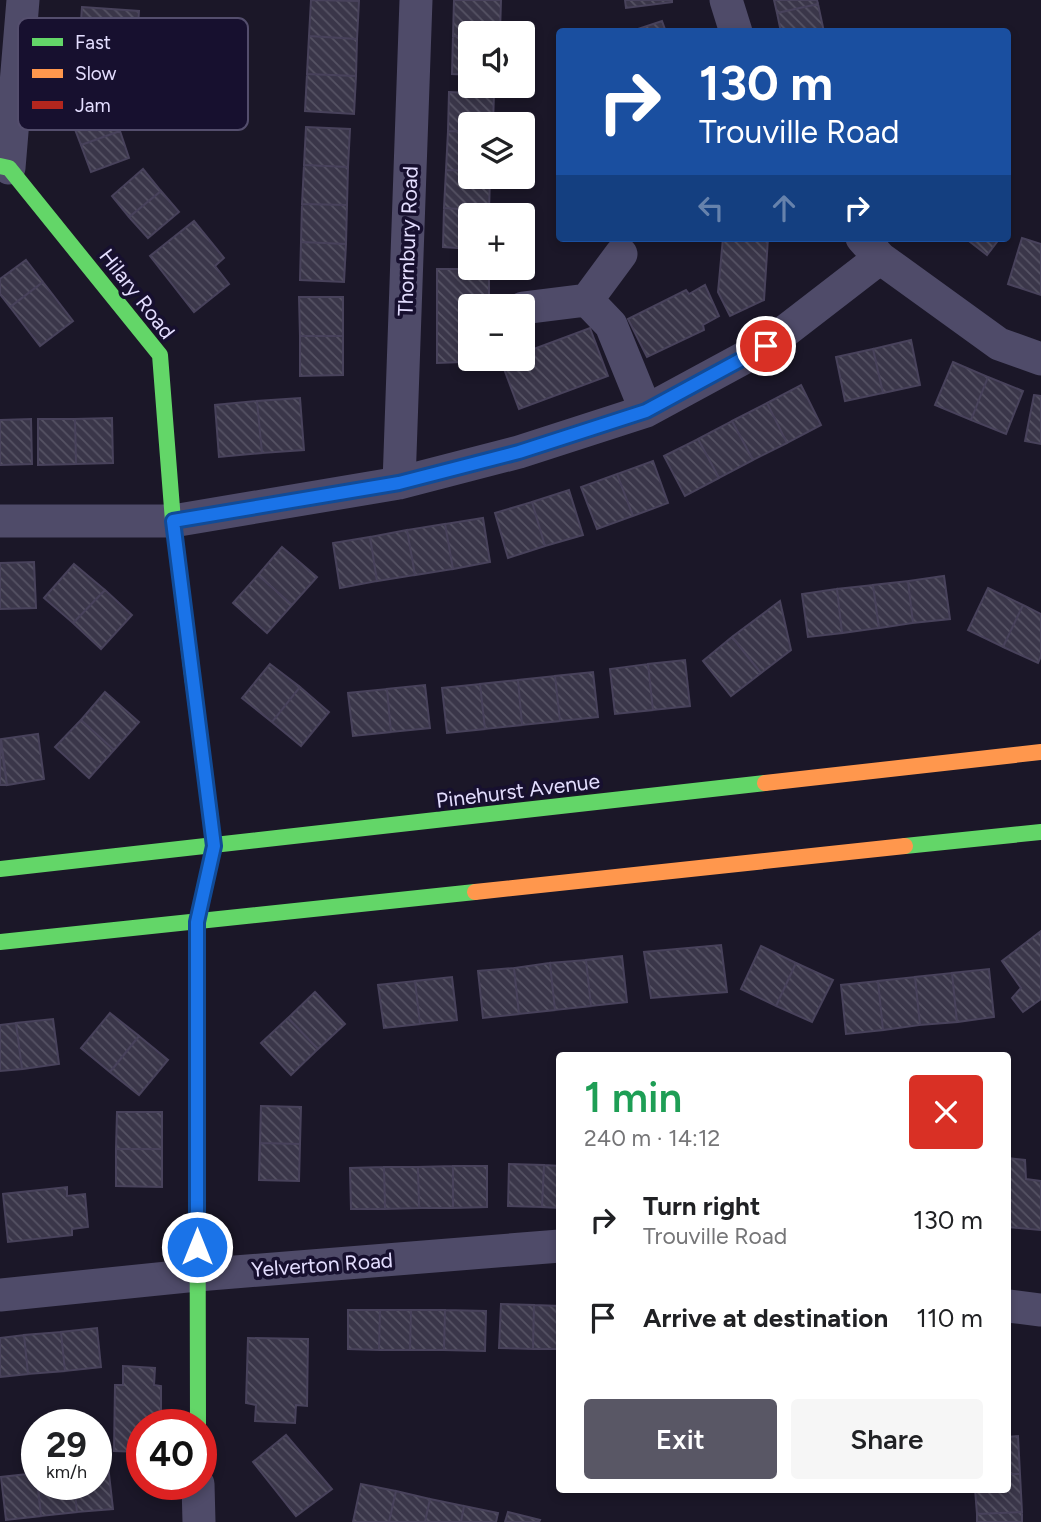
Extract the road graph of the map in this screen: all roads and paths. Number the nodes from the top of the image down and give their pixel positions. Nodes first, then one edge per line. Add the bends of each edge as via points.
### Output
1 (23, 0) edge
2 (416, 0) edge
3 (726, 0) edge
4 (21, 18) edge
5 (735, 28) edge
6 (18, 44) edge
7 (4, 167) edge
8 (871, 248) edge
9 (621, 254) dead end
10 (587, 300) junction
11 (535, 306) edge
12 (1041, 359) edge
13 (646, 411) junction
14 (399, 483) junction
15 (0, 521) edge
16 (173, 521) junction
17 (1041, 752) edge
18 (1041, 832) edge
19 (214, 846) junction
20 (0, 869) edge
21 (197, 922) junction
22 (0, 943) edge
23 (556, 1246) edge
24 (197, 1275) junction
25 (0, 1295) edge
26 (1011, 1306) edge
27 (1041, 1310) edge
28 (198, 1409) edge
29 (198, 1500) edge
30 (199, 1522) edge

1 - 4 street
2 - 14 street, Thornbury Road
3 - 5 street
6 - 7 street
7 - 16 street, Hilary Road via 160,355
8 - 12 street via 999,344
8 - 13 street via 766,346
9 - 10 street
10 - 11 street
10 - 13 street via 611,325
13 - 14 street via 519,452
14 - 16 street
15 - 16 street
16 - 19 street, Hilary Road
17 - 19 street, Pinehurst Avenue
18 - 21 street
19 - 20 street, Pinehurst Avenue
19 - 21 street, Hilary Road
21 - 22 street
21 - 24 street, Hilary Road
23 - 24 street, Yelverton Road
24 - 25 street, Yelverton Road
24 - 28 street, Hilary Road
26 - 27 street
29 - 30 street

